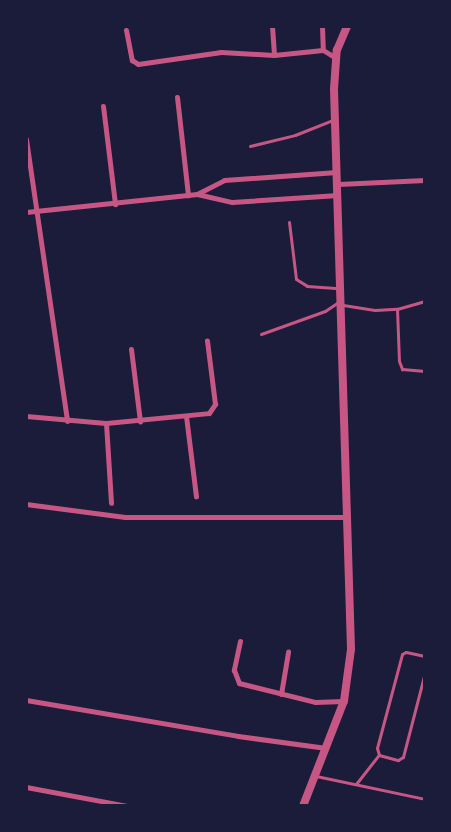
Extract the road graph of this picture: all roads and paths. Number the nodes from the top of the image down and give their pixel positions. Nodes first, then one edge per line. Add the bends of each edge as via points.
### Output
1 (272, 26) edge
2 (322, 26) edge
3 (347, 26) edge
4 (126, 30) dead end
5 (323, 50) junction
6 (274, 55) junction
7 (336, 58) junction
8 (177, 97) dead end
9 (103, 106) dead end
10 (335, 119) junction
11 (26, 139) edge
12 (250, 146) dead end
13 (337, 172) junction
14 (425, 180) edge
15 (338, 184) junction
16 (197, 194) junction
17 (188, 195) junction
18 (338, 196) junction
19 (115, 204) junction
20 (37, 211) junction
21 (26, 212) edge
22 (290, 222) dead end
23 (342, 288) junction
24 (425, 301) edge
25 (343, 302) junction
26 (397, 309) junction
27 (261, 334) dead end
28 (208, 341) dead end
29 (131, 349) dead end
30 (425, 371) edge
31 (26, 416) edge
32 (186, 416) junction
33 (68, 421) junction
34 (140, 421) junction
35 (106, 423) junction
36 (196, 496) dead end
37 (112, 503) dead end
38 (26, 504) edge
39 (348, 517) junction
40 (240, 641) dead end
41 (288, 652) dead end
42 (425, 656) edge
43 (425, 672) edge
44 (281, 694) junction
45 (26, 700) edge
46 (344, 702) junction
47 (326, 748) junction
48 (379, 755) junction
49 (315, 776) junction
50 (356, 784) junction
51 (26, 787) edge
52 (425, 799) edge
53 (128, 806) edge
54 (303, 806) edge

1 - 6 street
2 - 5 street
3 - 7 street
4 - 6 street via 132,60 138,64 220,52
5 - 6 street
5 - 7 street
7 - 10 street
8 - 17 street
9 - 19 street
10 - 12 lane via 295,136
10 - 13 street
11 - 20 street
13 - 15 street
13 - 16 street via 224,180
14 - 15 street
15 - 18 street
16 - 17 street
16 - 18 street via 232,202
17 - 19 street
18 - 23 street
19 - 20 street
20 - 21 street
20 - 33 street
22 - 23 lane via 296,278 307,286
23 - 25 street
24 - 26 lane
25 - 26 lane
25 - 27 lane
25 - 39 street
26 - 30 lane via 402,369
28 - 32 street via 215,408 209,413
29 - 34 street
31 - 33 street
32 - 34 street
32 - 36 street
33 - 35 street
34 - 35 street
35 - 37 street
38 - 39 street via 125,517
39 - 46 street via 351,649
40 - 44 street via 234,670 239,683
41 - 44 street
42 - 48 lane via 402,654 377,748
43 - 48 lane via 404,757 398,760
44 - 46 street via 315,702
45 - 47 street
46 - 47 street
47 - 49 street
48 - 50 lane
49 - 50 lane
49 - 54 street
50 - 52 lane
51 - 53 street

